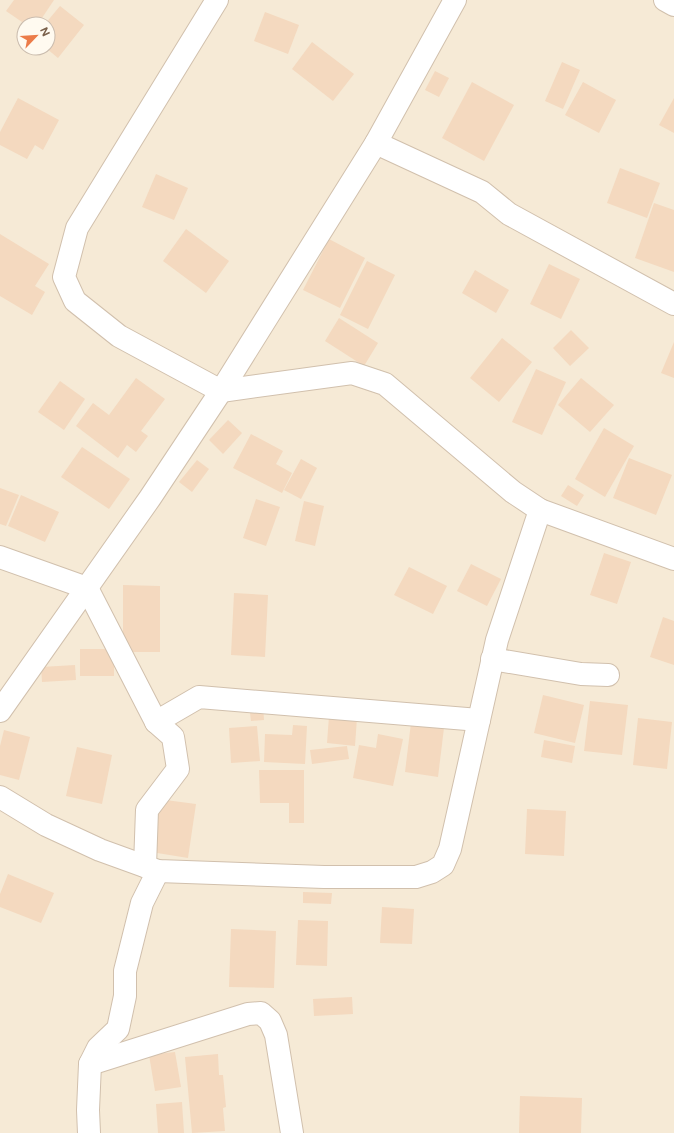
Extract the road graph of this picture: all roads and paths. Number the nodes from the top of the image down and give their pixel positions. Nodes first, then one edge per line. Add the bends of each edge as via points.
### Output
1 (217, 0) edge
2 (455, 0) edge
3 (665, 0) edge
4 (674, 4) edge
5 (376, 143) junction
6 (674, 304) edge
7 (221, 391) junction
8 (540, 510) junction
9 (0, 557) edge
10 (674, 559) edge
11 (87, 588) junction
12 (492, 659) junction
13 (608, 675) dead end
14 (0, 711) edge
15 (479, 720) junction
16 (156, 722) junction
17 (0, 797) edge
18 (151, 869) junction
19 (90, 1064) junction
20 (89, 1133) edge
21 (292, 1133) edge

1 - 7 street via 78,228 64,277 75,301 119,336
2 - 5 street
3 - 4 street
5 - 6 street via 482,192 509,214
5 - 7 street
7 - 8 street via 352,373 385,384 513,492
7 - 11 street
8 - 10 street
8 - 12 street
9 - 11 street
11 - 14 street
11 - 16 street
12 - 13 street via 581,674
12 - 15 street
15 - 16 street via 199,697
15 - 18 street via 450,849 443,865 432,872 416,877 324,877
16 - 18 street via 173,737 178,769 147,810
17 - 18 street via 46,825 100,850
18 - 19 street via 125,971 125,996 118,1029 98,1048
19 - 20 street
19 - 21 street via 248,1014 261,1013 270,1021 276,1035

